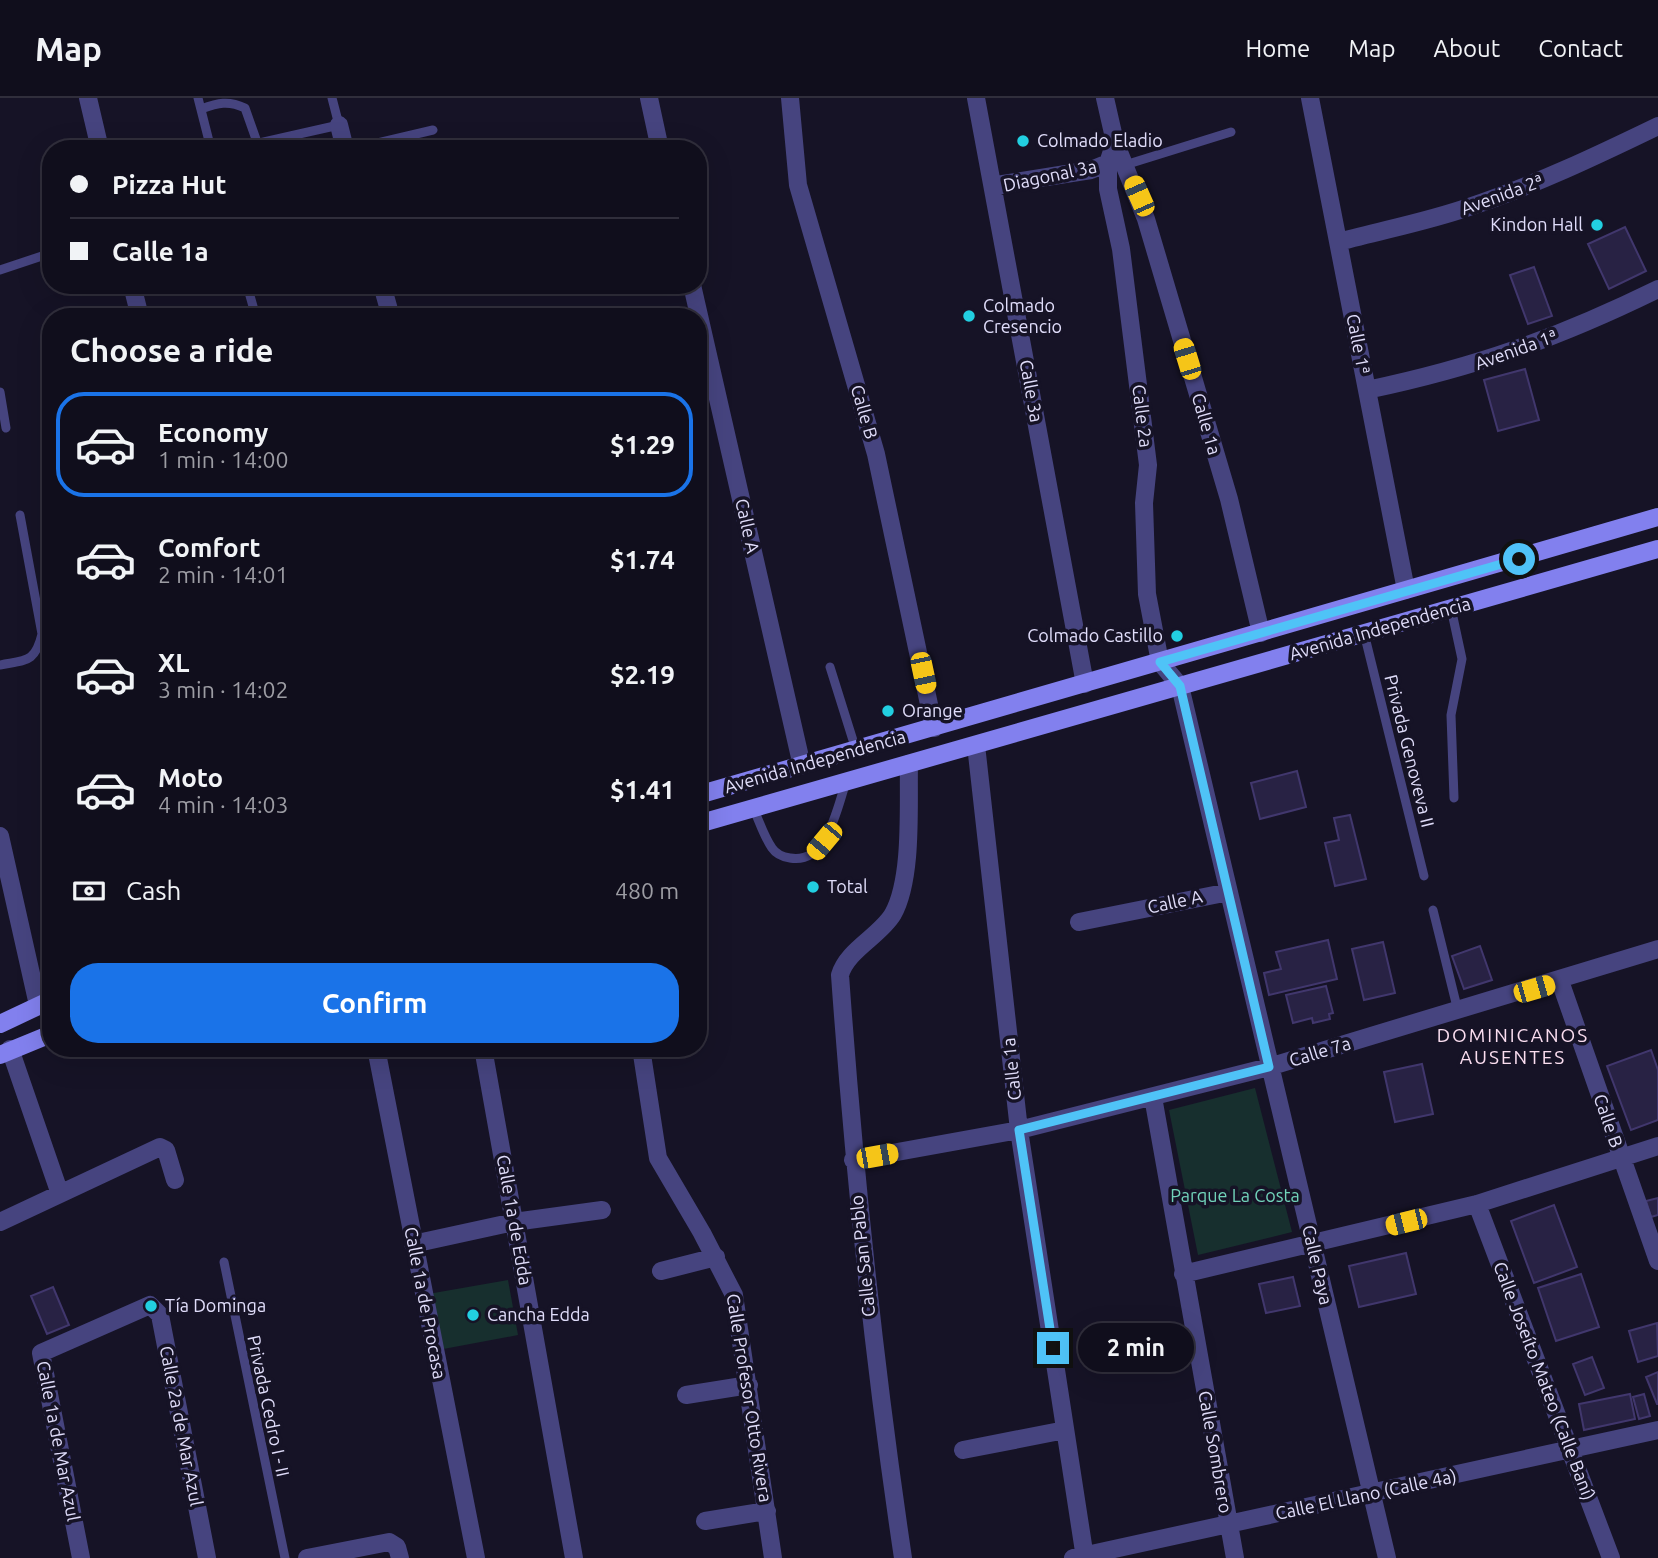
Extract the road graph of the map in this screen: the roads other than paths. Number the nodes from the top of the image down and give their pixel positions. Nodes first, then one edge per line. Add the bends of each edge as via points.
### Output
1 (88, 98) edge
2 (198, 98) edge
3 (332, 98) edge
4 (649, 98) edge
5 (790, 98) edge
6 (976, 98) edge
7 (1105, 98) edge
8 (1310, 98) edge
9 (201, 109) junction
10 (339, 125) junction
11 (1658, 126) edge
12 (433, 130) dead end
13 (1231, 132) dead end
14 (98, 140) edge
15 (209, 140) edge
16 (256, 140) edge
17 (267, 140) edge
18 (343, 140) edge
19 (390, 140) edge
20 (658, 140) edge
21 (1116, 164) junction
22 (993, 189) junction
23 (1339, 242) junction
24 (42, 256) edge
25 (0, 270) edge
26 (1658, 289) edge
27 (707, 351) edge
28 (1367, 390) junction
29 (0, 392) edge
30 (6, 428) dead end
31 (20, 515) dead end
32 (1658, 517) edge
33 (1658, 549) edge
34 (1406, 590) junction
35 (1451, 608) junction
36 (1261, 633) junction
37 (1364, 633) junction
38 (1160, 662) junction
39 (0, 665) edge
40 (830, 667) dead end
41 (1085, 684) junction
42 (1180, 686) junction
43 (934, 728) junction
44 (976, 745) junction
45 (848, 752) junction
46 (909, 764) junction
47 (802, 766) junction
48 (847, 781) junction
49 (707, 792) edge
50 (1454, 798) dead end
51 (753, 808) junction
52 (707, 821) edge
53 (0, 836) edge
54 (1424, 876) dead end
55 (1229, 892) junction
56 (8, 906) edge
57 (1433, 910) dead end
58 (1079, 922) dead end
59 (1658, 949) edge
60 (1560, 981) junction
61 (42, 995) edge
62 (42, 1004) edge
63 (1458, 1011) junction
64 (0, 1024) edge
65 (42, 1038) edge
66 (5, 1052) edge
67 (378, 1057) edge
68 (485, 1057) edge
69 (642, 1057) edge
70 (1269, 1067) junction
71 (1153, 1097) junction
72 (1019, 1130) junction
73 (1658, 1146) edge
74 (1621, 1159) junction
75 (853, 1160) junction
76 (175, 1180) dead end
77 (60, 1194) junction
78 (1477, 1204) junction
79 (602, 1210) dead end
80 (0, 1222) edge
81 (514, 1222) junction
82 (413, 1244) junction
83 (1312, 1245) junction
84 (716, 1257) junction
85 (1658, 1261) edge
86 (224, 1262) dead end
87 (660, 1270) dead end
88 (1183, 1274) junction
89 (143, 1305) joint
90 (749, 1385) junction
91 (686, 1395) dead end
92 (1065, 1430) junction
93 (1658, 1430) edge
94 (1569, 1449) junction
95 (963, 1450) dead end
96 (1370, 1495) junction
97 (767, 1511) junction
98 (705, 1521) dead end
99 (1228, 1524) junction
100 (1081, 1557) edge
101 (81, 1558) edge
102 (207, 1558) edge
103 (285, 1558) edge
104 (307, 1558) edge
105 (400, 1558) edge
106 (476, 1558) edge
107 (574, 1558) edge
108 (773, 1558) edge
109 (903, 1558) edge
110 (1235, 1558) edge
111 (1387, 1558) edge
112 (1611, 1558) edge

1 - 14 street
2 - 9 lane
3 - 10 lane
4 - 20 street
5 - 43 street, Calle B via 798,185 876,454
6 - 22 street, Calle 3a
7 - 21 street, Calle 1a
8 - 23 street, Calle 1ª
9 - 15 lane
9 - 16 lane via 219,102 245,108
10 - 17 lane
10 - 18 street
11 - 23 street, Avenida 2ª via 1512,192 1414,224
12 - 19 lane
13 - 21 lane
21 - 22 street, Diagonal 3a
21 - 36 street, Calle 1a via 1146,219 1228,499
21 - 38 street, Calle 2a via 1108,189 1121,249 1148,465 1144,554
22 - 41 street, Calle 3a
23 - 28 street, Calle 1ª
24 - 25 lane
26 - 28 street, Avenida 1ª via 1523,349 1448,373
27 - 47 street, Calle A
28 - 34 street, Calle 1ª
29 - 30 lane
31 - 39 lane via 42,634 30,659
32 - 34 main road, Avenida Independencia
33 - 35 main road, Avenida Independencia
34 - 36 main road, Avenida Independencia
35 - 37 main road, Avenida Independencia
35 - 50 lane via 1462,659 1451,715
36 - 38 main road, Avenida Independencia
37 - 42 main road, Avenida Independencia
37 - 54 lane, Privada Genoveva II
38 - 41 main road, Avenida Independencia
38 - 42 street, Calle 2a
40 - 45 lane
41 - 43 main road, Avenida Independencia
42 - 44 main road, Avenida Independencia
42 - 55 street, Calle Paya
43 - 45 main road, Avenida Independencia
44 - 46 main road, Avenida Independencia
44 - 72 street, Calle 1a
45 - 47 main road, Avenida Independencia
45 - 48 main road
46 - 48 main road, Avenida Independencia
46 - 75 street, Calle San Pablo via 898,904 840,975
47 - 49 main road, Avenida Independencia
48 - 51 main road, Avenida Independencia
48 - 51 lane via 824,841 813,855 783,857 772,848
51 - 52 main road, Avenida Independencia
53 - 56 street
55 - 58 street, Calle A
55 - 70 street, Calle Paya
56 - 61 street
57 - 63 lane
59 - 60 street, Calle 7a
60 - 63 street, Calle 7a
60 - 74 street, Calle B
62 - 64 main road
63 - 70 street, Calle 7a
65 - 66 main road
66 - 77 street
67 - 82 street, Calle 1a de Procasa
68 - 81 street, Calle 1a de Edda
69 - 84 street, Calle Profesor Otto Rivera via 658,1158
70 - 71 street, Calle 7a
70 - 83 street, Calle Paya
71 - 72 street, Calle 7a
71 - 88 street, Calle Sombrero
72 - 75 street, Calle 7a
72 - 92 street, Calle 1a
73 - 74 street
74 - 78 street
74 - 85 street, Calle B
75 - 109 street, Calle San Pablo via 875,1369
76 - 77 street via 166,1150 160,1147
77 - 80 street
78 - 83 street
78 - 94 street, Calle Joseíto Mateo (Calle Baní)
79 - 81 street
81 - 82 street
81 - 107 street, Calle 1a de Edda
82 - 106 street, Calle 1a de Procasa
83 - 88 street
83 - 96 street, Calle Paya
84 - 87 street
84 - 90 street, Calle Profesor Otto Rivera via 734,1295
86 - 103 lane, Privada Cedro I - II
88 - 99 street, Calle Sombrero
89 - 101 street, Calle 1a de Mar Azul via 41,1353
89 - 102 street, Calle 2a de Mar Azul via 150,1305 160,1315
90 - 91 street
90 - 97 street, Calle Profesor Otto Rivera
92 - 95 street
92 - 100 street, Calle 1a
93 - 94 street, Calle El Llano (Calle 4a)
94 - 96 street, Calle El Llano (Calle 4a)
94 - 112 street, Calle Joseíto Mateo (Calle Baní)
96 - 99 street, Calle El Llano (Calle 4a)
96 - 111 street, Calle Paya
97 - 98 street
97 - 108 street, Calle Profesor Otto Rivera
99 - 100 street, Calle El Llano (Calle 4a)
99 - 110 street, Calle Sombrero
104 - 105 street via 389,1542 397,1547

